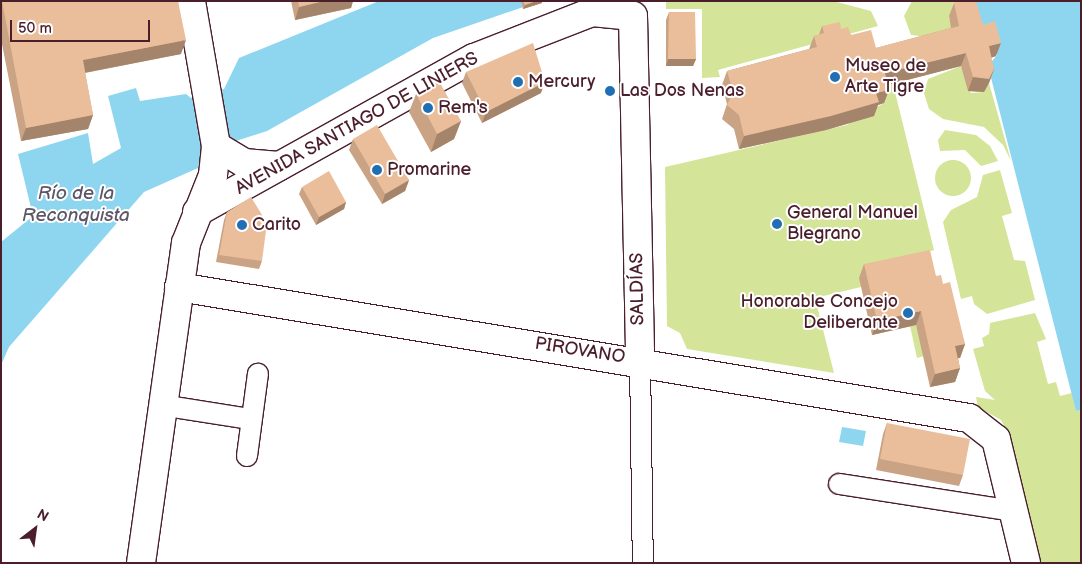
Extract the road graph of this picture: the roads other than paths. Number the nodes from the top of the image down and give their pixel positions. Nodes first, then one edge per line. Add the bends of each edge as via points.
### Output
1 (191, 1) edge
2 (633, 16) joint
3 (216, 146) junction
4 (280, 166) junction
5 (197, 212) junction
6 (179, 287) junction
7 (640, 360) junction
8 (258, 374) dead end
9 (161, 405) junction
10 (250, 419) junction
11 (247, 456) dead end
12 (839, 484) dead end
13 (1014, 511) junction
14 (141, 563) edge
15 (643, 563) edge
16 (1026, 563) edge

1 - 3 street, AVENIDA SANTIAGO DE LINIERS
2 - 4 street, AVENIDA SANTIAGO DE LINIERS via 592,12 474,58
2 - 7 street, SALDÍAS
3 - 4 street via 244,163
3 - 5 street, AVENIDA SANTIAGO DE LINIERS via 213,175
4 - 5 street, AVENIDA SANTIAGO DE LINIERS
5 - 6 street, AVENIDA SANTIAGO DE LINIERS via 186,243
6 - 7 street, PIROVANO
6 - 9 street, AVENIDA SANTIAGO DE LINIERS
7 - 13 street, PIROVANO via 980,422 991,430 1000,450
7 - 15 street, SALDÍAS
8 - 10 street
9 - 10 street
9 - 14 street, AVENIDA SANTIAGO DE LINIERS
10 - 11 street
12 - 13 street
13 - 16 street

